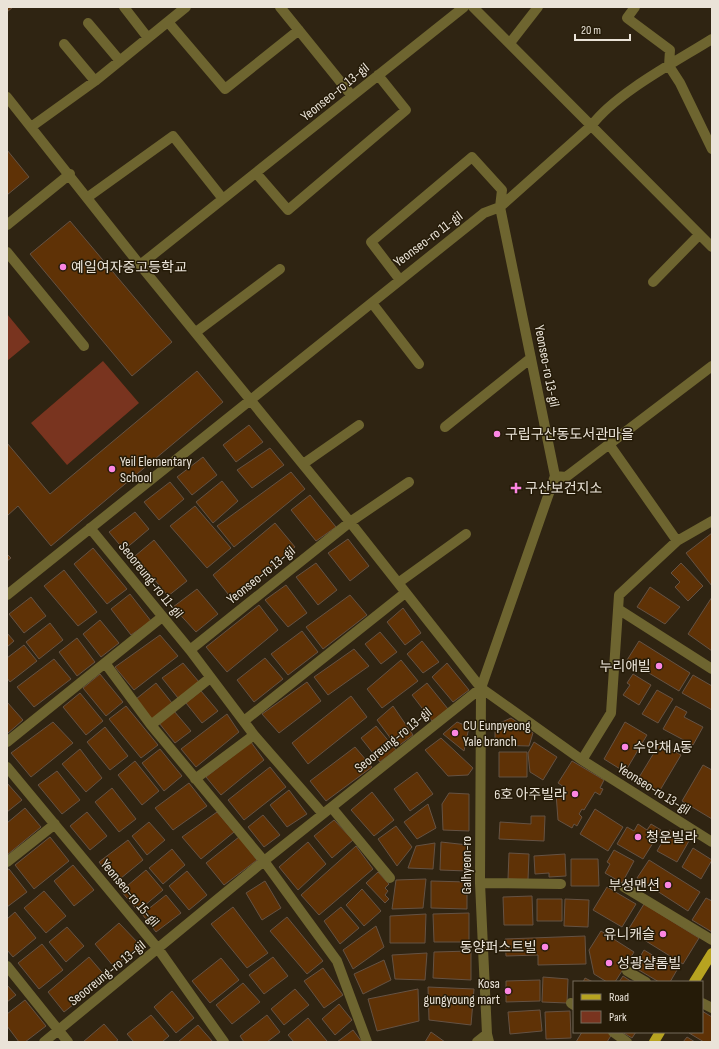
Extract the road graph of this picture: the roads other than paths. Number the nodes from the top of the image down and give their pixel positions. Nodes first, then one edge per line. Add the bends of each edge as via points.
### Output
1 (124, 7) edge
2 (186, 7) edge
3 (280, 7) edge
4 (464, 7) edge
5 (473, 7) edge
6 (538, 7) edge
7 (635, 7) edge
8 (168, 22) junction
9 (88, 23) dead end
10 (299, 30) junction
11 (148, 38) junction
12 (712, 39) edge
13 (64, 44) dead end
14 (510, 44) junction
15 (120, 61) junction
16 (669, 66) junction
17 (378, 75) junction
18 (95, 81) junction
19 (352, 96) junction
20 (7, 97) edge
21 (592, 125) junction
22 (31, 127) junction
23 (712, 149) edge
24 (472, 157) joint
25 (256, 173) junction
26 (70, 174) junction
27 (88, 197) junction
28 (223, 199) junction
29 (500, 207) junction
30 (7, 225) edge
31 (699, 235) junction
32 (712, 247) edge
33 (7, 252) edge
34 (140, 265) junction
35 (280, 269) dead end
36 (400, 280) junction
37 (653, 282) dead end
38 (372, 303) junction
39 (196, 332) junction
40 (84, 346) dead end
41 (531, 358) junction
42 (419, 364) dead end
43 (712, 366) edge
44 (250, 399) junction
45 (358, 425) dead end
46 (445, 427) dead end
47 (609, 444) junction
48 (303, 464) junction
49 (555, 476) junction
50 (409, 482) dead end
51 (712, 521) edge
52 (350, 522) junction
53 (90, 528) junction
54 (466, 534) dead end
55 (677, 542) junction
56 (398, 584) junction
57 (405, 593) junction
58 (7, 595) edge
59 (618, 609) junction
60 (162, 617) junction
61 (190, 650) junction
62 (105, 663) junction
63 (712, 669) edge
64 (210, 678) junction
65 (481, 688) junction
66 (244, 721) junction
67 (151, 725) junction
68 (254, 735) junction
69 (7, 742) edge
70 (582, 760) junction
71 (7, 767) edge
72 (195, 779) junction
73 (332, 808) junction
74 (323, 814) junction
75 (55, 824) junction
76 (712, 842) edge
77 (264, 861) junction
78 (7, 862) edge
79 (390, 878) dead end
80 (480, 883) junction
81 (561, 884) dead end
82 (624, 887) dead end
83 (712, 940) edge
84 (159, 950) junction
85 (712, 953) edge
86 (7, 966) edge
87 (628, 971) dead end
88 (644, 981) edge
89 (695, 981) edge
90 (703, 1004) edge
91 (712, 1008) edge
92 (59, 1030) junction
93 (614, 1033) edge
94 (659, 1033) edge
95 (488, 1038) edge
96 (44, 1042) edge
97 (68, 1042) edge
98 (224, 1042) edge
99 (367, 1042) edge
100 (477, 1042) edge
101 (627, 1042) edge
102 (654, 1042) edge

1 - 11 street
2 - 8 street
3 - 10 street
4 - 17 street, Yeonseo-ro 13-gil
5 - 14 street
6 - 14 street
7 - 16 street via 627,18 670,50
8 - 10 street via 225,89
8 - 11 street
9 - 15 street
10 - 19 street
11 - 15 street
12 - 16 street, Yeonseo-ro 11-gil
13 - 18 street
14 - 21 street
15 - 18 street
16 - 21 street, Yeonseo-ro 11-gil via 602,113
16 - 23 street
17 - 19 street, Yeonseo-ro 13-gil
17 - 25 street via 406,110 288,210
18 - 22 street
19 - 25 street, Yeonseo-ro 13-gil
20 - 22 street, Yeonseo-ro 13-gil
21 - 29 street, Yeonseo-ro 11-gil
21 - 31 street
22 - 26 street, Yeonseo-ro 13-gil
24 - 29 street, Yeonseo-ro 13-gil via 502,190
24 - 36 street, Yeonseo-ro 11-gil via 371,242
25 - 28 street, Yeonseo-ro 13-gil
26 - 27 street, Yeonseo-ro 13-gil
26 - 30 street
27 - 28 street via 173,136
27 - 34 street, Yeonseo-ro 13-gil
28 - 34 street, Yeonseo-ro 13-gil
29 - 36 street, Yeonseo-ro 11-gil via 484,213
29 - 41 street, Yeonseo-ro 13-gil
31 - 32 street
31 - 37 street
33 - 40 street
34 - 39 street, Yeonseo-ro 13-gil
35 - 39 street
36 - 38 street
38 - 42 street
38 - 44 street
39 - 44 street, Yeonseo-ro 13-gil
41 - 46 street
41 - 49 street, Yeonseo-ro 13-gil
43 - 47 street
44 - 48 street, Yeonseo-ro 13-gil
44 - 53 street
45 - 48 street
47 - 49 street via 566,477
47 - 55 street
48 - 52 street, Yeonseo-ro 13-gil
49 - 65 street
50 - 52 street
51 - 55 street
52 - 56 street, Yeonseo-ro 13-gil
52 - 61 street, Yeonseo-ro 13-gil
53 - 58 street
53 - 60 street, Seooreung-ro 11-gil
54 - 56 street
55 - 59 street via 618,595
56 - 57 street, Yeonseo-ro 13-gil
57 - 65 street, Yeonseo-ro 13-gil
57 - 66 street
59 - 63 street
59 - 70 street via 612,713
60 - 61 street, Seooreung-ro 11-gil
60 - 62 street
61 - 64 street
62 - 67 street
62 - 69 street
64 - 66 street
64 - 67 street
65 - 70 street, Yeonseo-ro 13-gil
65 - 73 street, Seooreung-ro 13-gil
65 - 80 street, Galhyeon-ro
66 - 68 street
67 - 72 street
68 - 72 street
68 - 74 street
70 - 76 street, Yeonseo-ro 13-gil
71 - 75 street, Yeonseo-ro 15-gil
72 - 77 street
73 - 74 street, Seooreung-ro 13-gil
73 - 79 street
74 - 77 street, Seooreung-ro 13-gil
75 - 78 street
75 - 84 street, Yeonseo-ro 15-gil
77 - 84 street, Seooreung-ro 13-gil
77 - 99 street via 337,961
80 - 81 street
80 - 95 street, Galhyeon-ro
82 - 83 street
84 - 92 street, Seooreung-ro 13-gil
84 - 98 street, Yeonseo-ro 15-gil
85 - 89 main road
86 - 92 street
87 - 88 street
90 - 91 street
92 - 96 street, Seooreung-ro 13-gil
92 - 97 street
93 - 101 street
94 - 102 main road
95 - 100 street

